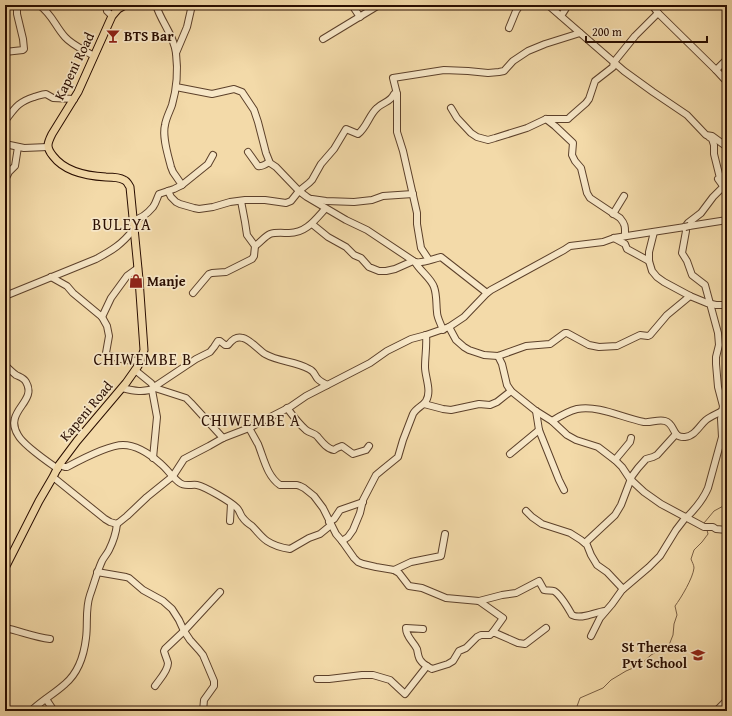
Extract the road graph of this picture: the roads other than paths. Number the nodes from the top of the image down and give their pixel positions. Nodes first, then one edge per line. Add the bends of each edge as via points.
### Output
1 (17, 5) edge
2 (39, 5) edge
3 (106, 5) edge
4 (125, 5) edge
5 (156, 5) edge
6 (192, 5) edge
7 (352, 5) edge
8 (379, 5) edge
9 (520, 5) edge
10 (548, 5) edge
11 (568, 5) edge
12 (652, 5) edge
13 (658, 13) junction
14 (112, 16) junction
15 (561, 16) junction
16 (360, 17) junction
17 (509, 28) dead end
18 (580, 33) junction
19 (323, 39) dead end
20 (5, 52) edge
21 (176, 53) junction
22 (94, 56) junction
23 (727, 59) edge
24 (614, 62) junction
25 (716, 70) junction
26 (727, 82) edge
27 (176, 87) junction
28 (397, 94) junction
29 (74, 99) junction
30 (450, 108) dead end
31 (546, 119) junction
32 (5, 121) edge
33 (706, 135) junction
34 (5, 144) edge
35 (18, 147) junction
36 (727, 147) edge
37 (48, 148) junction
38 (248, 152) dead end
39 (213, 155) dead end
40 (269, 162) junction
41 (5, 180) edge
42 (725, 184) edge
43 (182, 185) junction
44 (168, 191) junction
45 (299, 191) junction
46 (412, 194) junction
47 (624, 196) dead end
48 (307, 197) junction
49 (241, 201) junction
50 (325, 209) junction
51 (613, 214) junction
52 (133, 220) junction
53 (727, 220) edge
54 (312, 224) junction
55 (686, 226) junction
56 (134, 229) junction
57 (654, 232) junction
58 (625, 236) junction
59 (614, 238) junction
60 (255, 246) junction
61 (429, 260) junction
62 (414, 262) junction
63 (649, 262) junction
64 (138, 268) junction
65 (51, 277) junction
66 (193, 293) dead end
67 (487, 293) junction
68 (5, 296) edge
69 (690, 296) junction
70 (710, 304) junction
71 (727, 305) edge
72 (102, 317) junction
73 (446, 329) junction
74 (426, 335) junction
75 (498, 356) junction
76 (140, 361) junction
77 (5, 365) edge
78 (135, 370) junction
79 (327, 385) junction
80 (122, 388) junction
81 (154, 388) junction
82 (510, 392) junction
83 (424, 404) junction
84 (724, 407) edge
85 (287, 408) junction
86 (536, 410) junction
87 (552, 421) junction
88 (249, 428) junction
89 (539, 430) junction
90 (676, 434) junction
91 (224, 438) junction
92 (631, 438) dead end
93 (369, 446) dead end
94 (510, 454) dead end
95 (153, 458) junction
96 (615, 460) junction
97 (59, 467) junction
98 (173, 476) junction
99 (53, 477) junction
100 (630, 479) junction
101 (564, 490) dead end
102 (363, 502) junction
103 (231, 504) junction
104 (526, 511) dead end
105 (686, 517) junction
106 (230, 521) dead end
107 (330, 523) junction
108 (118, 524) junction
109 (727, 530) edge
110 (445, 534) dead end
111 (342, 541) junction
112 (585, 543) junction
113 (5, 568) edge
114 (394, 570) junction
115 (97, 572) junction
116 (623, 589) junction
117 (220, 592) dead end
118 (479, 601) junction
119 (605, 611) junction
120 (5, 628) edge
121 (546, 628) dead end
122 (423, 630) dead end
123 (184, 631) junction
124 (493, 632) junction
125 (591, 636) dead end
126 (50, 639) dead end
127 (426, 666) junction
128 (317, 679) dead end
129 (155, 686) dead end
130 (46, 699) junction
131 (727, 700) edge
132 (31, 711) edge
133 (54, 711) edge
134 (203, 711) edge
135 (716, 711) edge

1 - 20 street via 24,49
2 - 22 street via 68,40
3 - 14 street
4 - 14 main road, Kapeni Road
5 - 21 street via 172,38
6 - 21 street via 187,27
7 - 16 street
8 - 16 street
9 - 17 street
10 - 15 street
11 - 15 street
12 - 13 street
13 - 24 street
13 - 25 street
14 - 22 main road, Kapeni Road
15 - 18 street
16 - 19 street
18 - 24 street
18 - 28 street via 528,52 513,61 504,71 488,73 444,70 394,77
21 - 27 street
22 - 29 main road, Kapeni Road
23 - 25 street
24 - 31 street via 613,67 595,80 589,99 568,119
24 - 33 street via 687,115
25 - 26 street
27 - 40 street via 212,94 234,89 242,92 254,110
27 - 43 street via 164,132 171,167
28 - 45 street via 378,106 358,134 346,129 309,184
28 - 46 street via 397,132
29 - 32 street via 40,95 23,101
29 - 37 main road, Kapeni Road via 52,134
30 - 31 street via 471,133 488,140
31 - 51 street via 573,143 572,155 581,168 590,198
33 - 36 street via 712,136
33 - 42 street via 712,139 714,145 720,178 718,179
34 - 35 street
35 - 37 street
35 - 41 street via 15,166 8,172
37 - 52 main road, Kapeni Road via 59,163 71,170 126,180 130,186
38 - 40 street via 258,166
39 - 43 street via 208,164
40 - 45 street
42 - 55 street via 701,213
43 - 44 street
44 - 49 street via 176,202 199,209
44 - 52 street via 159,194 154,205 141,217
45 - 48 street
45 - 49 street via 286,203 265,200
46 - 48 street via 354,202
46 - 61 street via 421,248
47 - 51 street
48 - 50 street
49 - 60 street via 247,235
50 - 54 street
50 - 62 street via 367,230
51 - 58 street via 625,223
52 - 56 main road, Kapeni Road
53 - 55 street
54 - 60 street via 299,232 269,234
54 - 62 street via 370,267 380,271
55 - 57 street
55 - 70 street via 682,254 692,275 705,285
56 - 64 main road, Kapeni Road
56 - 65 street via 122,243 106,254
57 - 58 street
57 - 63 street
58 - 59 street
59 - 63 street
59 - 67 street via 570,246
60 - 66 street via 252,259 226,272 209,274
61 - 62 street
61 - 67 street via 442,258
62 - 73 street via 435,287 437,314
63 - 69 street via 657,277
64 - 72 street via 126,276
64 - 76 main road, Kapeni Road via 144,341
65 - 68 street
65 - 72 street via 67,286
67 - 73 street via 464,316
69 - 70 street
69 - 75 street via 667,315 650,335 640,335 617,346 589,345 565,333 550,344 526,346
70 - 71 street
70 - 84 street via 718,333 716,371
72 - 76 street via 109,336 107,355
73 - 74 street
73 - 75 street via 469,350
74 - 79 street via 393,348
74 - 83 street via 425,368 428,391
75 - 82 street
76 - 78 main road, Kapeni Road
77 - 97 street via 27,382 29,390 29,396 15,416 16,433 22,441
78 - 80 main road, Kapeni Road
78 - 81 street
79 - 81 street via 309,368 272,358 248,340 239,337 228,345 218,341 210,352
79 - 85 street
80 - 81 street via 148,391
80 - 97 main road, Kapeni Road via 72,447
81 - 91 street via 186,398
81 - 95 street via 156,417
82 - 83 street via 490,405 479,404 451,410
82 - 86 street
83 - 102 street via 413,414 398,457 378,473
84 - 90 street via 707,419 692,435 682,437
84 - 105 street via 721,420 722,437 708,488 700,504
85 - 88 street
85 - 93 street via 307,432 316,435 332,450 342,446 353,454 366,450
86 - 87 street
86 - 89 street
87 - 90 street via 577,409 600,410 644,422 665,421
87 - 96 street via 567,435 598,447
88 - 91 street
88 - 107 street via 272,478 280,485 300,486 309,492 319,502
89 - 94 street
89 - 101 street
90 - 100 street via 657,454 645,460
91 - 98 street via 184,459
92 - 96 street
95 - 97 street via 133,446 122,445 86,457 67,467
95 - 98 street
96 - 100 street
97 - 99 main road, Kapeni Road
98 - 103 street via 180,484 202,486
98 - 108 street
99 - 108 street via 105,519
99 - 113 main road, Kapeni Road
100 - 105 street via 650,497
100 - 112 street via 615,515
102 - 107 street via 340,510
102 - 111 street via 353,530
103 - 106 street
103 - 107 street via 238,508 242,518 268,542 287,549 320,534
104 - 112 street via 542,524 573,534
105 - 109 street via 704,527
105 - 116 street via 658,559
107 - 111 street
108 - 115 street via 114,540
110 - 114 street via 441,556 411,562
111 - 114 street via 358,562
112 - 116 street via 597,565
114 - 118 street via 409,586 422,588 446,598
115 - 123 street via 129,578 143,590 163,601 172,609
115 - 130 street via 89,598 82,659 76,672
116 - 119 street
117 - 123 street
118 - 119 street via 516,593 539,581 544,590 557,594 574,616
118 - 124 street via 503,618
119 - 125 street
120 - 126 street
121 - 124 street via 524,644
122 - 127 street via 406,628 420,660
123 - 129 street via 165,649 168,666
123 - 134 street via 201,652 214,680 214,686 204,700
124 - 127 street via 490,635 476,637 448,664 432,669
127 - 128 street via 405,694 390,680 373,675
130 - 132 street
130 - 133 street
131 - 135 street

